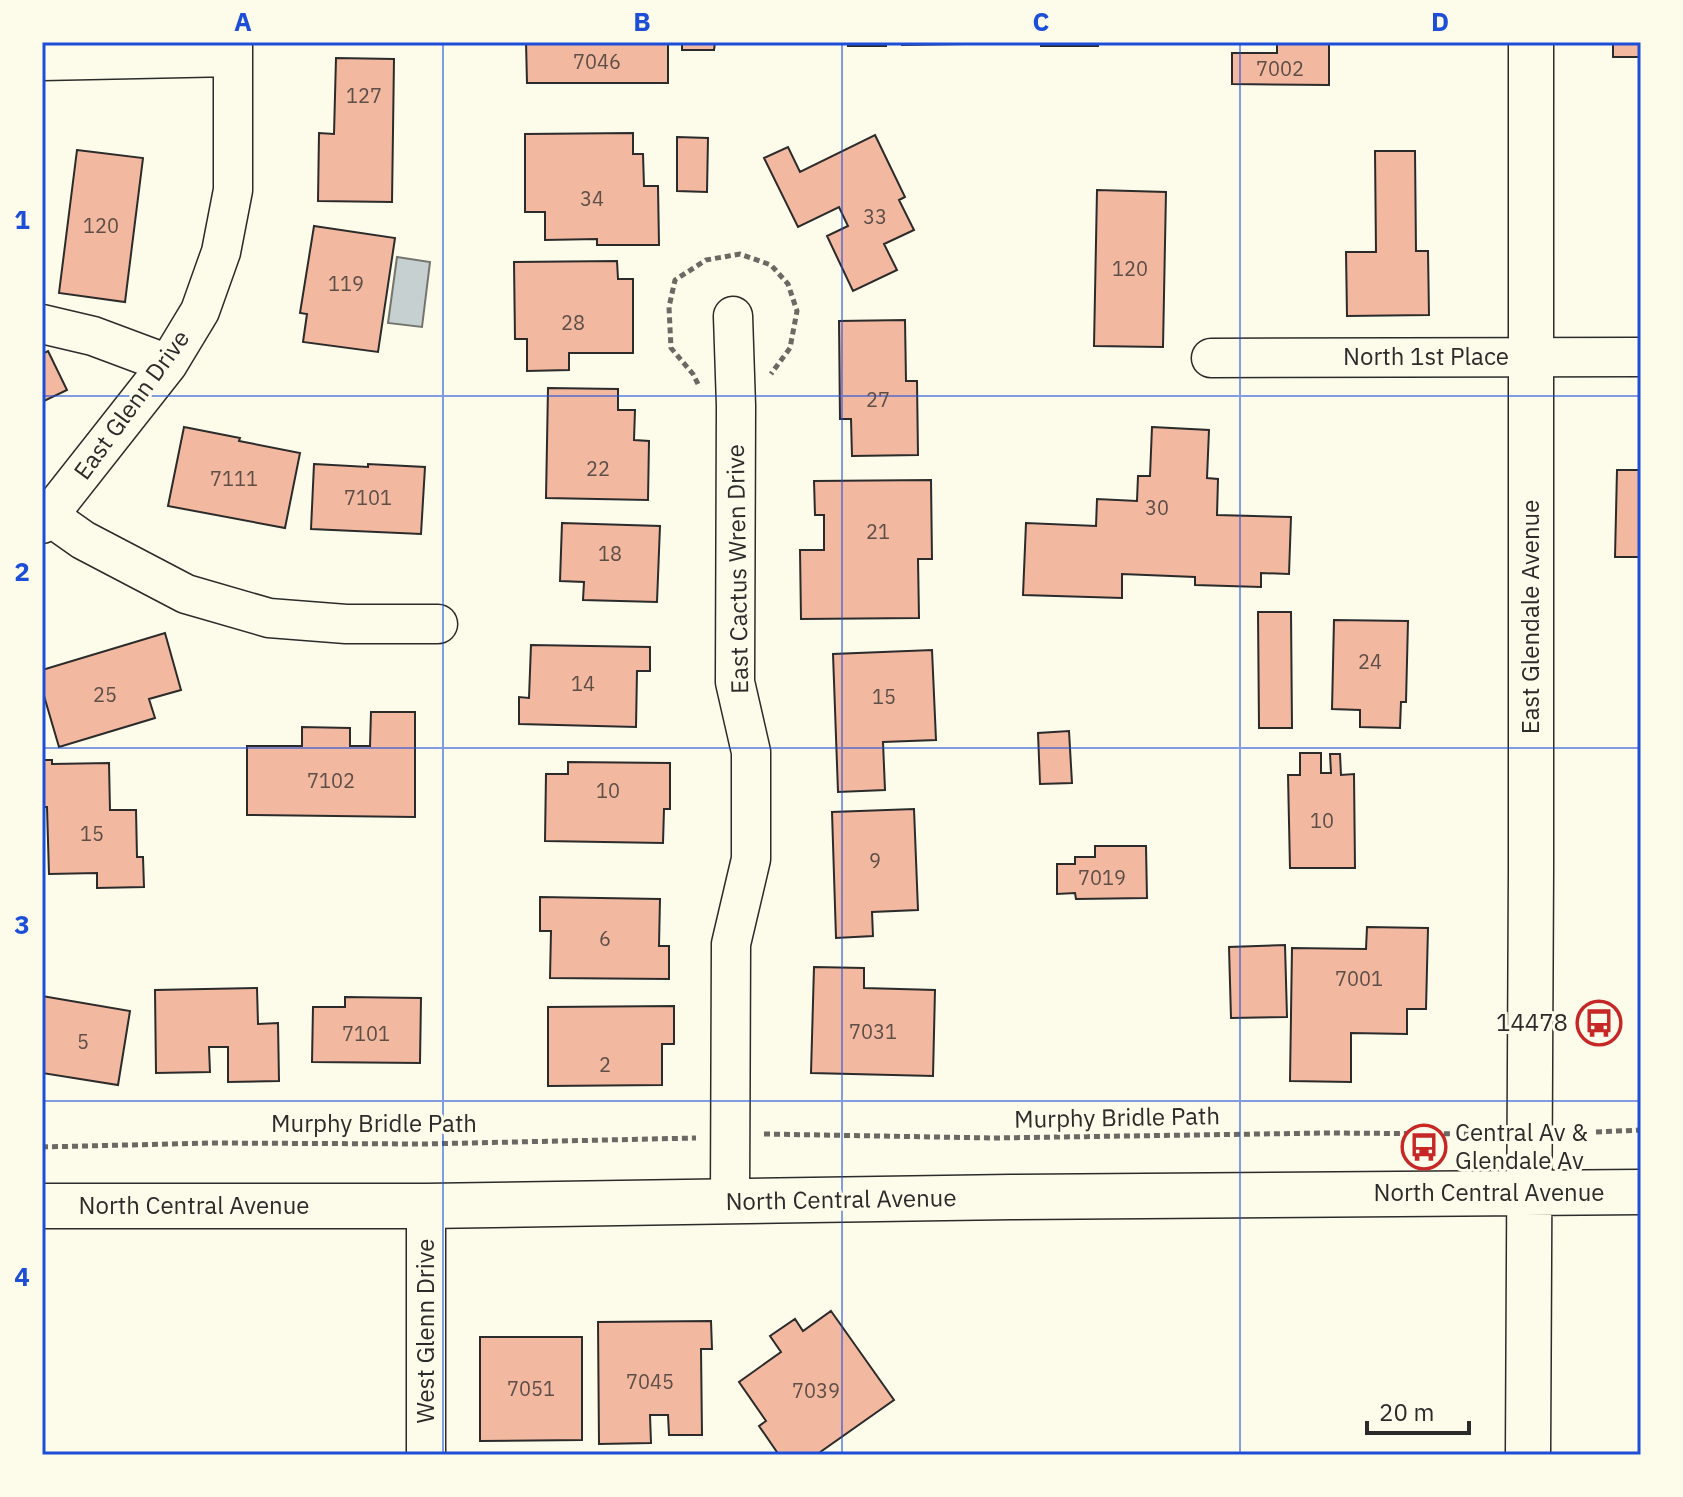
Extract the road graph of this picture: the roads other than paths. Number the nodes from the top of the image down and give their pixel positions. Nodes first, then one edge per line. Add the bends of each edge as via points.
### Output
1 (1531, 42) edge
2 (233, 50) edge
3 (42, 61) edge
4 (733, 316) dead end
5 (42, 324) edge
6 (1531, 356) junction
7 (1641, 357) edge
8 (1211, 358) dead end
9 (168, 364) junction
10 (46, 520) edge
11 (438, 624) dead end
12 (1530, 1192) junction
13 (1641, 1192) edge
14 (730, 1201) junction
15 (42, 1206) edge
16 (426, 1206) junction
17 (426, 1455) edge
18 (1528, 1455) edge

1 - 6 main road, East Glendale Avenue
2 - 3 street
2 - 9 street, East Glenn Drive via 233,190 221,252 200,311
4 - 14 street, East Cactus Wren Drive via 735,682 751,752 751,859 731,944
5 - 9 street
6 - 7 street, North 1st Place
6 - 8 street, North 1st Place
6 - 12 main road, East Glendale Avenue
9 - 10 street, East Glenn Drive
10 - 11 street via 186,594 269,618
12 - 13 main road, North Central Avenue
12 - 14 main road, North Central Avenue
12 - 18 main road, East Glendale Avenue
14 - 16 main road, North Central Avenue
15 - 16 main road, North Central Avenue
16 - 17 street, West Glenn Drive

